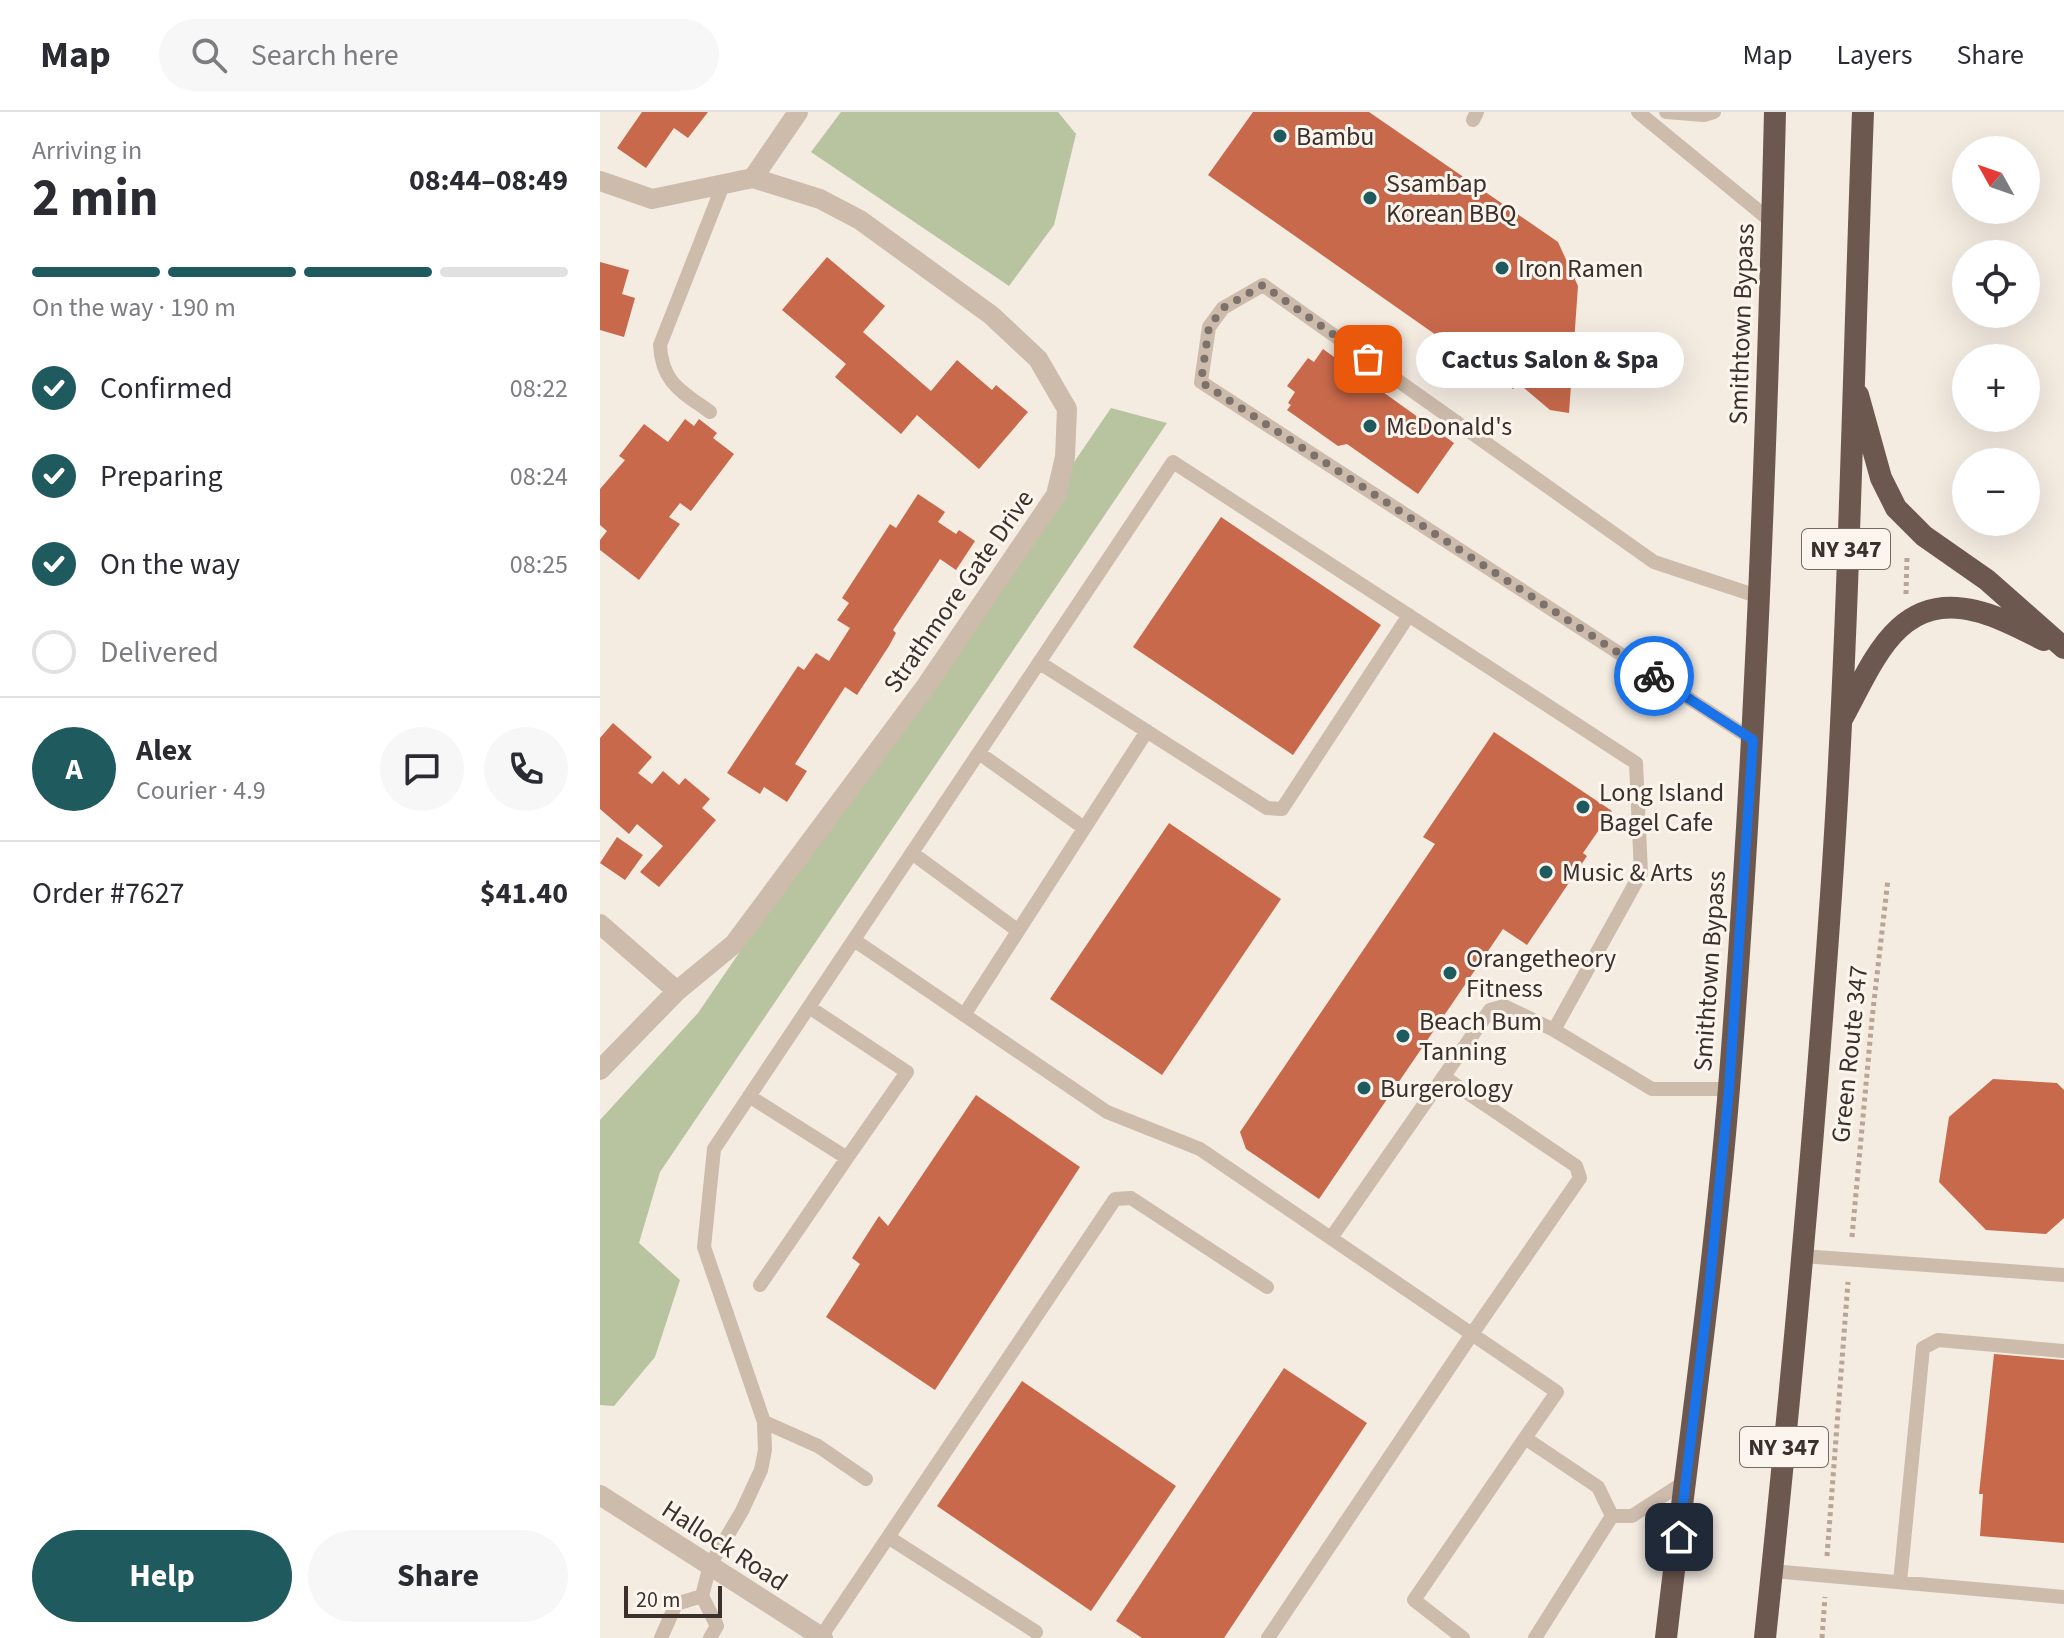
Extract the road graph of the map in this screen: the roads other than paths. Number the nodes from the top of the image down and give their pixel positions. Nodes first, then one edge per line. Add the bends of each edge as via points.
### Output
1 (798, 112) edge
2 (1638, 112) edge
3 (1666, 112) edge
4 (1714, 112) edge
5 (1775, 112) edge
6 (1863, 112) edge
7 (753, 178) junction
8 (600, 181) edge
9 (723, 185) junction
10 (1772, 222) junction
11 (1852, 375) junction
12 (710, 412) dead end
13 (1760, 597) junction
14 (1409, 615) junction
15 (2064, 648) edge
16 (1040, 663) junction
17 (1840, 724) junction
18 (1147, 731) junction
19 (1753, 740) junction
20 (979, 753) junction
21 (1084, 828) junction
22 (912, 853) junction
23 (600, 924) edge
24 (1017, 930) junction
25 (854, 940) junction
26 (677, 991) junction
27 (809, 1007) junction
28 (964, 1015) junction
29 (1554, 1030) junction
30 (600, 1070) edge
31 (1444, 1077) junction
32 (1729, 1089) junction
33 (749, 1096) junction
34 (847, 1158) junction
35 (1331, 1238) junction
36 (1802, 1256) junction
37 (2064, 1275) edge
38 (760, 1285) dead end
39 (1267, 1287) dead end
40 (1472, 1334) junction
41 (2064, 1351) edge
42 (764, 1422) junction
43 (1525, 1438) junction
44 (866, 1479) dead end
45 (1686, 1481) junction
46 (600, 1495) edge
47 (1612, 1516) junction
48 (888, 1537) junction
49 (710, 1565) junction
50 (1772, 1571) junction
51 (1900, 1582) junction
52 (702, 1596) junction
53 (2064, 1597) edge
54 (1036, 1632) dead end
55 (822, 1637) edge
56 (661, 1638) edge
57 (710, 1638) edge
58 (1268, 1638) edge
59 (1463, 1638) edge
60 (1535, 1638) edge
61 (1666, 1638) edge
62 (1765, 1638) edge

1 - 7 street
2 - 10 lane
3 - 4 lane
5 - 10 highway, Smithtown Bypass
6 - 11 highway, NY 347
7 - 9 street
7 - 26 street, Strathmore Gate Drive via 820,199 860,220 991,315 1038,359 1067,409 1065,457 1056,495 926,686 734,944
8 - 9 street via 652,199
9 - 12 lane via 660,345 661,365 672,385
10 - 13 highway, Smithtown Bypass
11 - 15 highway via 1881,478 1896,508
11 - 17 highway, NY 347
13 - 19 highway, Smithtown Bypass
13 - 19 lane via 1654,562 1263,285 1223,308 1209,327 1201,382
14 - 16 lane via 1173,462
14 - 18 lane via 1282,809 1267,808
14 - 29 lane via 1636,763 1641,873
15 - 17 highway via 1980,611 1943,607 1925,612 1906,620 1880,649
16 - 18 lane
16 - 20 lane
17 - 36 highway, NY 347
18 - 21 lane
19 - 32 highway, Smithtown Bypass
20 - 21 lane
20 - 22 lane
21 - 24 lane
22 - 24 lane
22 - 25 lane
23 - 26 street
24 - 28 lane
25 - 27 lane
25 - 28 lane
26 - 30 street, Strathmore Gate Drive
27 - 33 lane
27 - 34 lane via 907,1072
28 - 35 lane via 1107,1112 1200,1149
29 - 31 lane via 1504,1006 1490,1010
29 - 32 lane via 1652,1089
31 - 35 lane
31 - 40 lane via 1576,1166 1580,1178
32 - 45 highway, Smithtown Bypass
33 - 34 lane
33 - 42 lane via 714,1149 704,1247
34 - 38 lane
35 - 40 lane
36 - 37 lane
36 - 50 highway, NY 347
39 - 48 lane via 1131,1198 1115,1199
40 - 43 lane via 1557,1392
40 - 58 lane
41 - 51 lane via 1938,1340 1923,1348
42 - 44 lane via 797,1434
42 - 49 lane via 761,1470
43 - 47 lane via 1598,1487
43 - 59 lane via 1414,1600
45 - 47 lane via 1632,1516
45 - 61 highway, Smithtown Bypass
46 - 49 street, Hallock Road
47 - 60 lane
48 - 54 lane
48 - 55 lane
49 - 52 lane
49 - 55 street, Hallock Road
50 - 51 lane
50 - 62 highway, NY 347
51 - 53 lane
52 - 56 lane via 676,1604
52 - 57 lane via 717,1626

